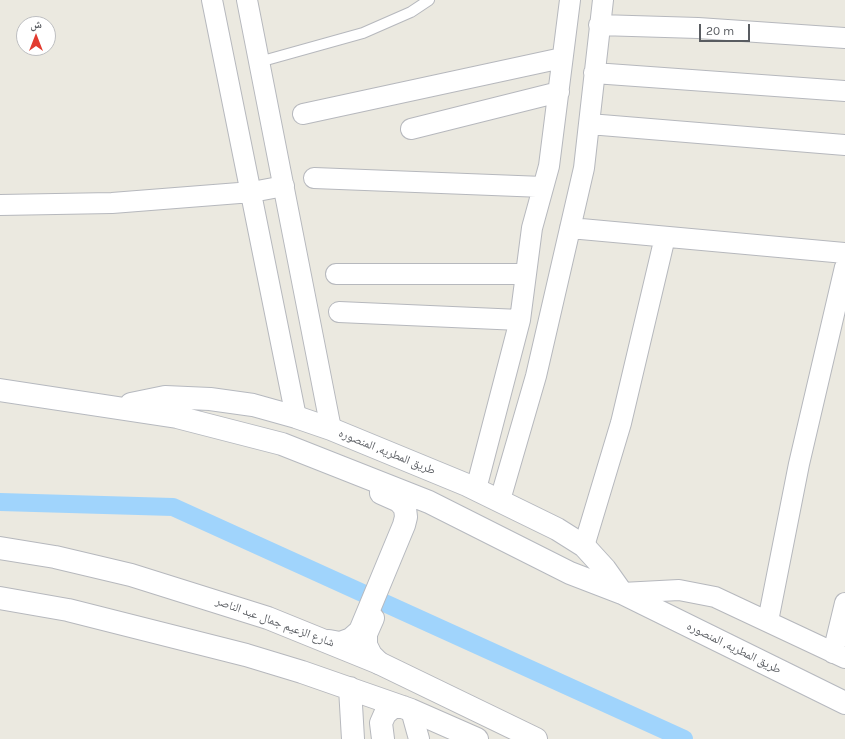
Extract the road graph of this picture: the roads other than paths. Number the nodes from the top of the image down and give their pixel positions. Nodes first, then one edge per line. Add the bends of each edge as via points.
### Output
1 (212, 0) edge
2 (247, 0) edge
3 (429, 0) edge
4 (570, 0) edge
5 (603, 0) edge
6 (599, 25) junction
7 (845, 38) edge
8 (562, 58) junction
9 (259, 62) junction
10 (594, 73) junction
11 (845, 91) edge
12 (559, 92) junction
13 (303, 114) dead end
14 (588, 124) junction
15 (412, 129) dead end
16 (845, 145) edge
17 (314, 178) dead end
18 (284, 186) junction
19 (544, 187) junction
20 (252, 192) junction
21 (0, 205) edge
22 (570, 228) junction
23 (665, 237) junction
24 (845, 253) edge
25 (845, 267) edge
26 (336, 274) dead end
27 (525, 281) junction
28 (554, 295) junction
29 (339, 312) dead end
30 (520, 320) junction
31 (0, 390) edge
32 (118, 407) junction
33 (296, 417) junction
34 (331, 429) junction
35 (336, 464) junction
36 (476, 489) junction
37 (500, 500) junction
38 (408, 526) junction
39 (490, 532) junction
40 (584, 546) junction
41 (0, 548) edge
42 (622, 593) junction
43 (0, 598) edge
44 (845, 603) edge
45 (367, 622) junction
46 (768, 622) junction
47 (329, 641) junction
48 (839, 655) edge
49 (369, 659) junction
50 (355, 690) junction
51 (845, 703) edge
52 (407, 708) junction
53 (353, 739) edge
54 (383, 739) edge
55 (419, 739) edge
56 (477, 739) edge
57 (536, 739) edge

1 - 20 street
2 - 9 street
3 - 9 lane via 411,12 363,33
4 - 8 street
5 - 6 street
6 - 7 street via 698,28
6 - 10 street
8 - 12 street
8 - 13 street
9 - 18 street
10 - 11 street
10 - 14 street
12 - 15 street
12 - 19 street
14 - 16 street
14 - 22 street via 584,168
17 - 19 street
18 - 20 street
18 - 34 street
19 - 27 street via 532,228
20 - 21 street via 112,203
20 - 33 street
22 - 23 street
22 - 28 street
23 - 24 street
23 - 40 street via 621,423
25 - 46 street via 799,464
26 - 27 street
27 - 28 street
27 - 30 street
28 - 37 street via 536,376
29 - 30 street
30 - 36 street
31 - 32 main road, طريق المطريه, المنصوره
32 - 33 main road, طريق المطريه, المنصوره via 166,397 210,399 253,405
32 - 35 main road, طريق المطريه, المنصوره via 177,417 282,444
33 - 34 main road, طريق المطريه, المنصوره
34 - 36 main road, طريق المطريه, المنصوره
35 - 38 main road via 342,475 399,501 405,508
35 - 39 main road, طريق المطريه, المنصوره via 423,500
36 - 37 main road, طريق المطريه, المنصوره
37 - 40 main road, طريق المطريه, المنصوره
38 - 39 main road via 423,514 430,514 473,532
38 - 45 main road
39 - 42 main road, طريق المطريه, المنصوره via 570,572
40 - 42 main road, طريق المطريه, المنصوره
41 - 47 main road, شارع الزعيم جمال عبد الناصر via 131,574 268,618
42 - 46 street via 679,590 694,592 715,597
42 - 51 main road, طريق المطريه, المنصوره
43 - 50 main road via 68,610 166,634 246,655
44 - 48 street
45 - 47 main road via 351,639 340,643
45 - 49 main road via 366,645 371,655
46 - 48 street
47 - 49 main road, شارع الزعيم جمال عبد الناصر
49 - 50 main road
49 - 57 main road, شارع الزعيم جمال عبد الناصر
50 - 52 main road
50 - 53 main road
52 - 54 main road via 393,707 385,714 381,723
52 - 55 street
52 - 56 main road

